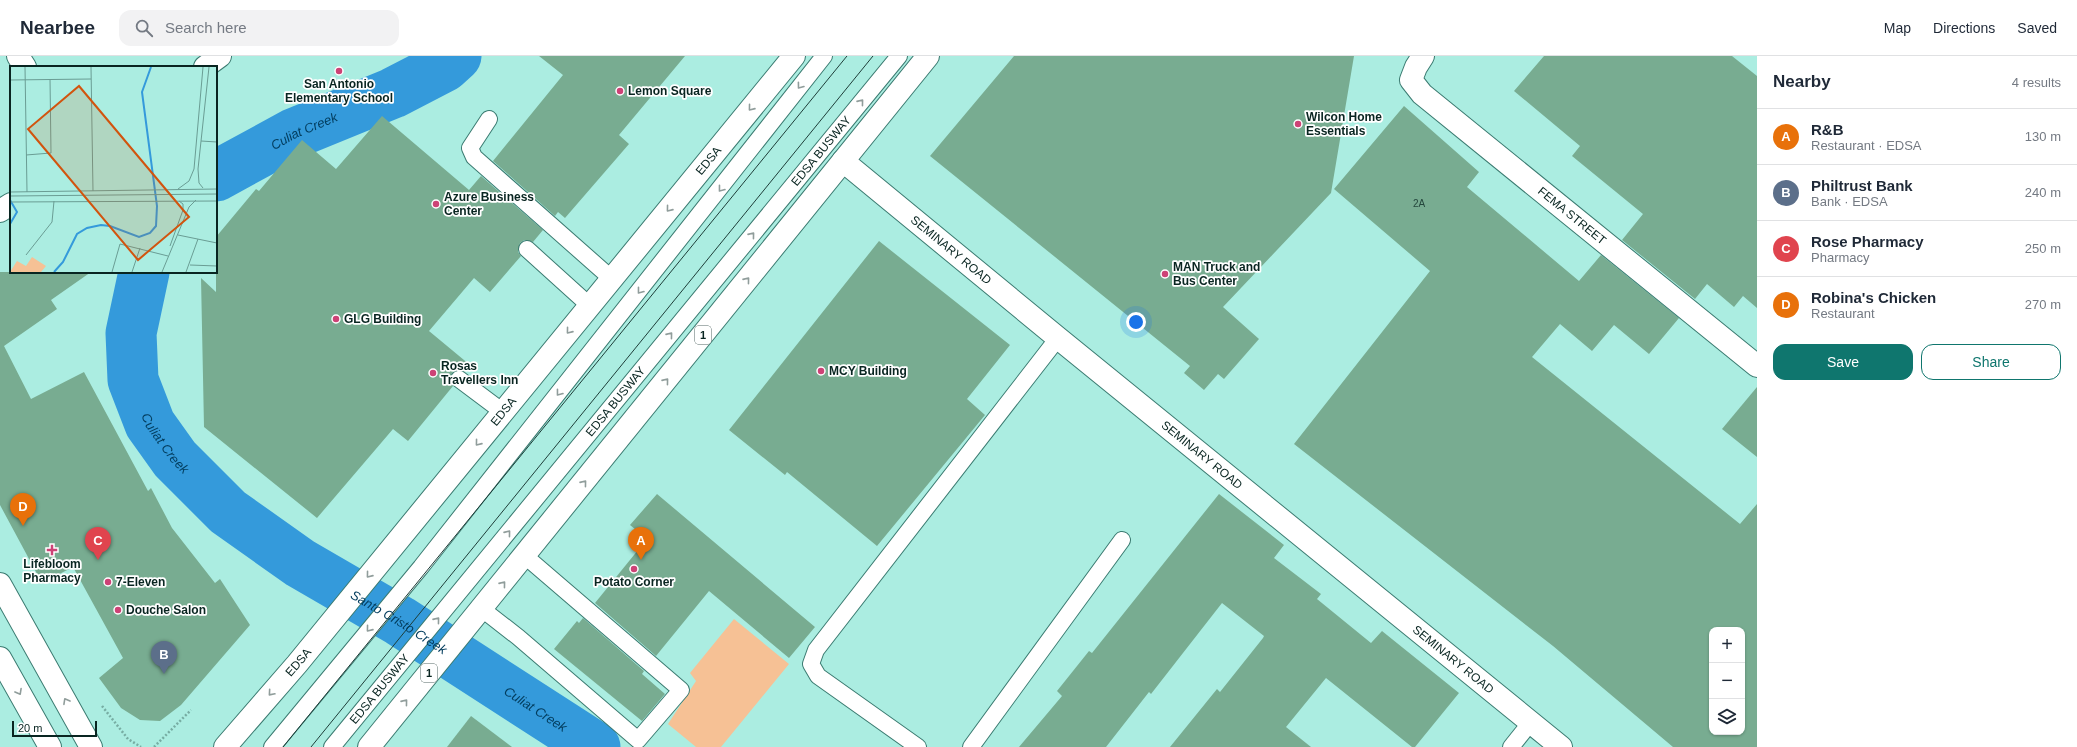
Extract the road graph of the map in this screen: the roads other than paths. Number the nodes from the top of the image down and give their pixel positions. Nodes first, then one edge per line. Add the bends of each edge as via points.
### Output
1 (18, 56) edge
2 (220, 56) edge
3 (794, 56) edge
4 (824, 56) edge
5 (899, 56) edge
6 (928, 56) edge
7 (1423, 56) edge
8 (24, 66) edge
9 (206, 66) edge
10 (489, 119) dead end
11 (843, 161) junction
12 (10, 205) edge
13 (0, 211) edge
14 (527, 249) dead end
15 (612, 279) junction
16 (590, 306) junction
17 (1058, 338) junction
18 (1757, 366) edge
19 (459, 379) dead end
20 (503, 412) junction
21 (1122, 540) dead end
22 (525, 556) junction
23 (0, 584) edge
24 (480, 611) junction
25 (0, 658) edge
26 (1531, 722) junction
27 (375, 740) edge
28 (50, 747) edge
29 (92, 747) edge
30 (225, 747) edge
31 (272, 747) edge
32 (332, 747) edge
33 (918, 747) edge
34 (971, 747) edge
35 (1511, 747) edge
36 (1561, 747) edge

1 - 8 main road
2 - 9 main road
3 -> 15 main road, EDSA
4 -> 31 lane via 421,567
32 -> 5 lane, EDSA BUSWAY
6 - 11 main road, 1
7 - 18 main road, FEMA STREET via 1412,80 1422,94
10 - 15 lane via 470,148 474,157
11 - 17 main road, SEMINARY ROAD
22 -> 11 main road, 1
12 - 13 main road
14 - 16 lane
15 - 16 main road, EDSA
16 -> 20 main road, EDSA
17 - 26 main road, SEMINARY ROAD
17 - 33 lane via 816,650 811,664 818,676
19 - 20 lane
20 -> 30 main road, EDSA via 297,664
21 - 34 lane
24 -> 22 main road, 1
22 - 24 lane via 681,690 638,740 518,637
29 -> 23 main road
27 -> 24 main road, 1
25 -> 28 main road
26 - 35 lane
26 - 36 main road, SEMINARY ROAD

